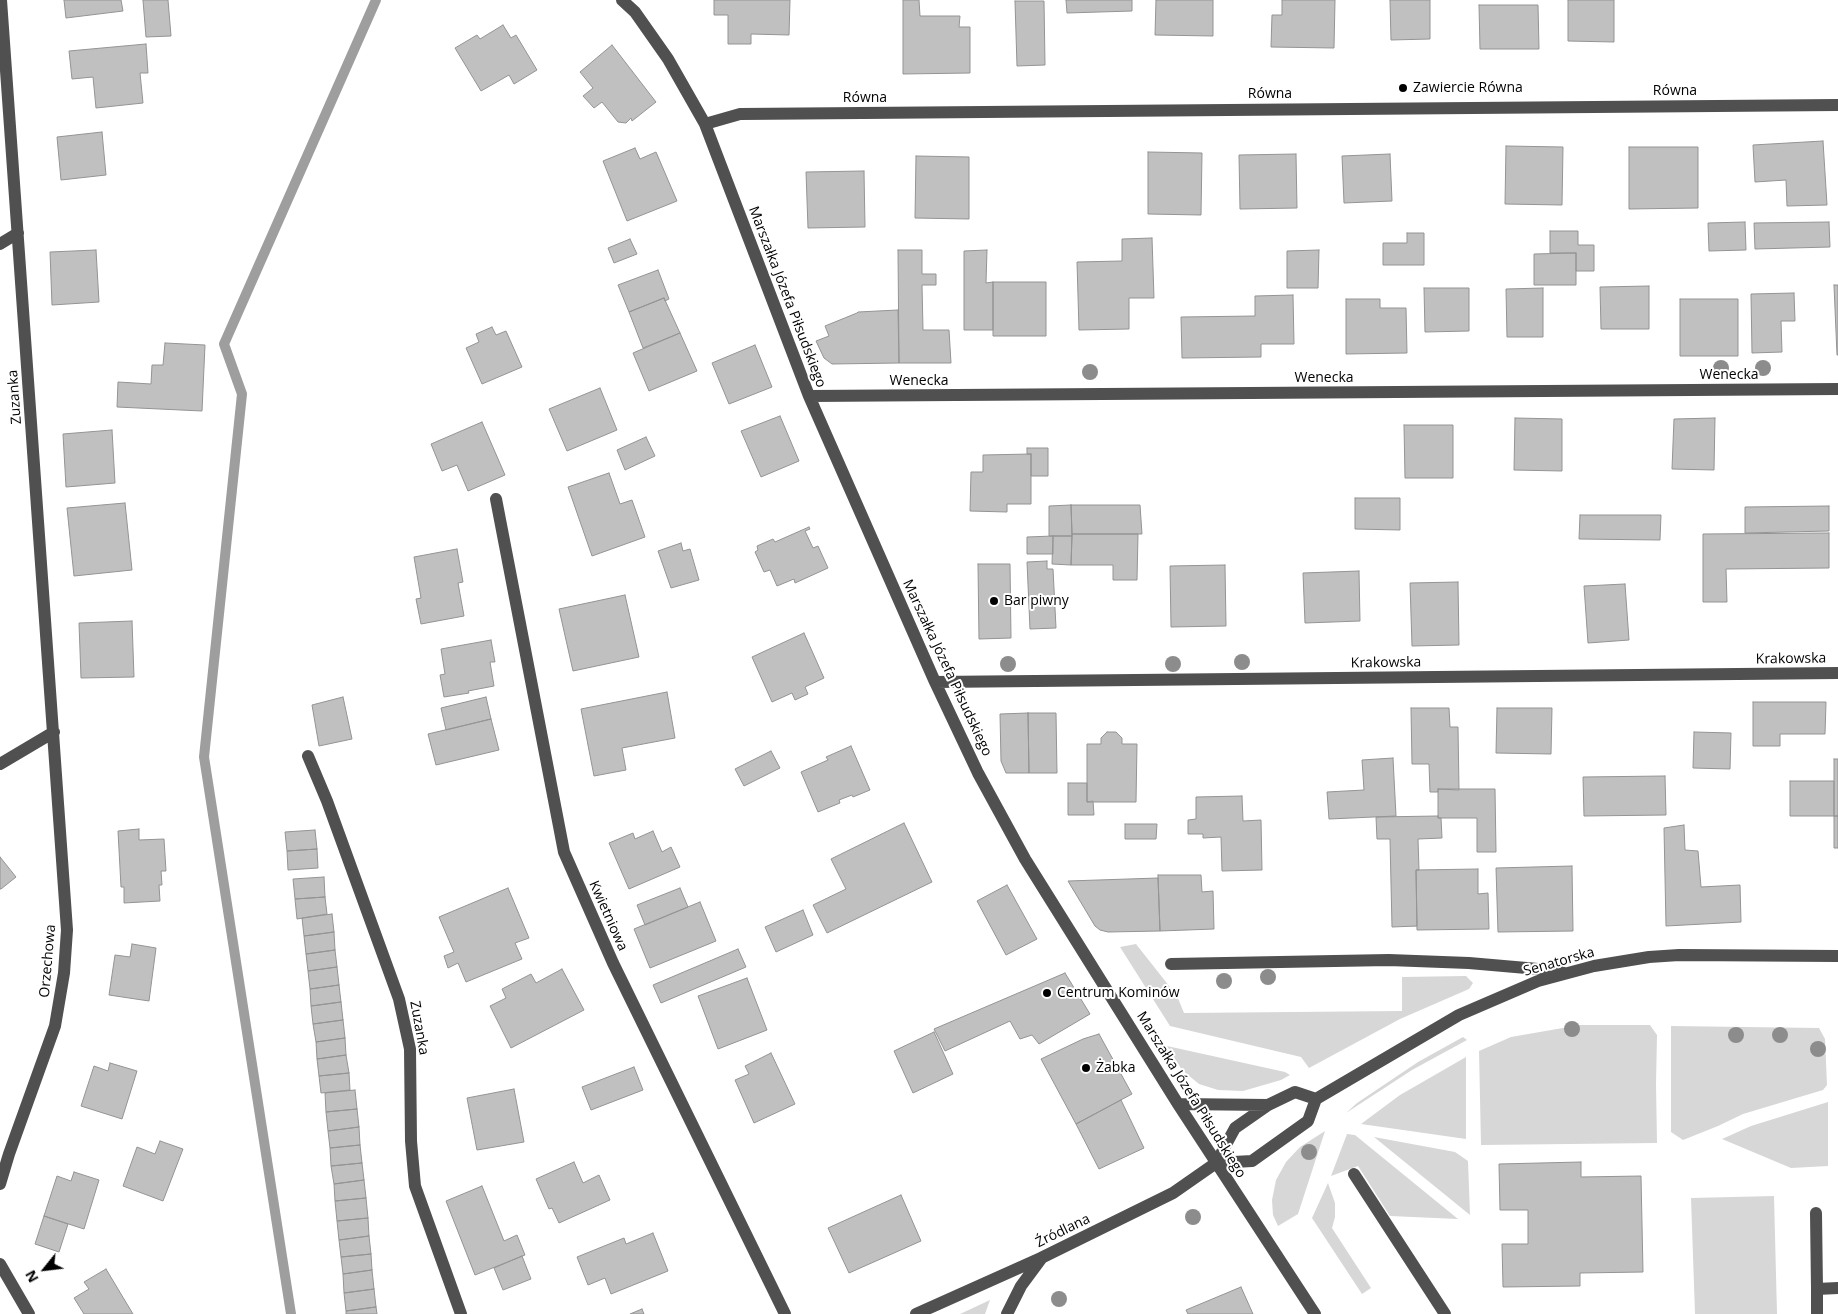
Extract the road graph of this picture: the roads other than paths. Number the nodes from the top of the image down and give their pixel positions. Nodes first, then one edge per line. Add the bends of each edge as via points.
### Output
1 (1, 0) edge
2 (622, 0) edge
3 (1838, 105) edge
4 (704, 124) junction
5 (18, 234) junction
6 (0, 244) edge
7 (1838, 389) edge
8 (810, 396) junction
9 (496, 499) dead end
10 (1838, 673) edge
11 (935, 682) junction
12 (54, 732) junction
13 (308, 756) dead end
14 (0, 764) edge
15 (1838, 956) edge
16 (1171, 964) dead end
17 (1571, 972) junction
18 (1316, 1099) junction
19 (1178, 1104) junction
20 (1268, 1105) junction
21 (1216, 1162) junction
22 (1354, 1174) dead end
23 (0, 1184) edge
24 (1816, 1213) dead end
25 (1041, 1258) junction
26 (0, 1264) edge
27 (1838, 1288) edge
28 (1817, 1289) junction
29 (29, 1314) edge
30 (461, 1314) edge
31 (785, 1314) edge
32 (916, 1314) edge
33 (1007, 1314) edge
34 (1315, 1314) edge
35 (1445, 1314) edge
36 (1817, 1314) edge

1 - 5 street, Zuzanka
2 - 4 street, Marszałka Józefa Piłsudskiego via 668,58
3 - 4 street, Równa via 740,114
4 - 8 street, Marszałka Józefa Piłsudskiego
5 - 6 street
5 - 12 street, Zuzanka
7 - 8 street, Wenecka
8 - 11 street, Marszałka Józefa Piłsudskiego
9 - 31 street, Kwietniowa via 564,852 613,963
10 - 11 street, Krakowska
11 - 19 street, Marszałka Józefa Piłsudskiego via 978,773 1025,860
12 - 14 street
12 - 23 street, Orzechowa via 68,930 64,973 55,1026
13 - 30 street, Zuzanka via 328,801 399,999 410,1049 415,1186
15 - 17 street, Senatorska via 1679,955 1649,957
16 - 17 street via 1389,960
17 - 18 street, Senatorska via 1538,981 1459,1015
18 - 20 street via 1295,1092
18 - 21 street via 1308,1121 1252,1161
19 - 20 street
19 - 21 street, Marszałka Józefa Piłsudskiego
20 - 21 street via 1235,1128
21 - 25 street, Źródlana via 1161,1200
21 - 34 street, Marszałka Józefa Piłsudskiego
22 - 35 street
24 - 28 street
25 - 32 street, Źródlana
25 - 33 street
26 - 29 street
27 - 28 street
28 - 36 street

